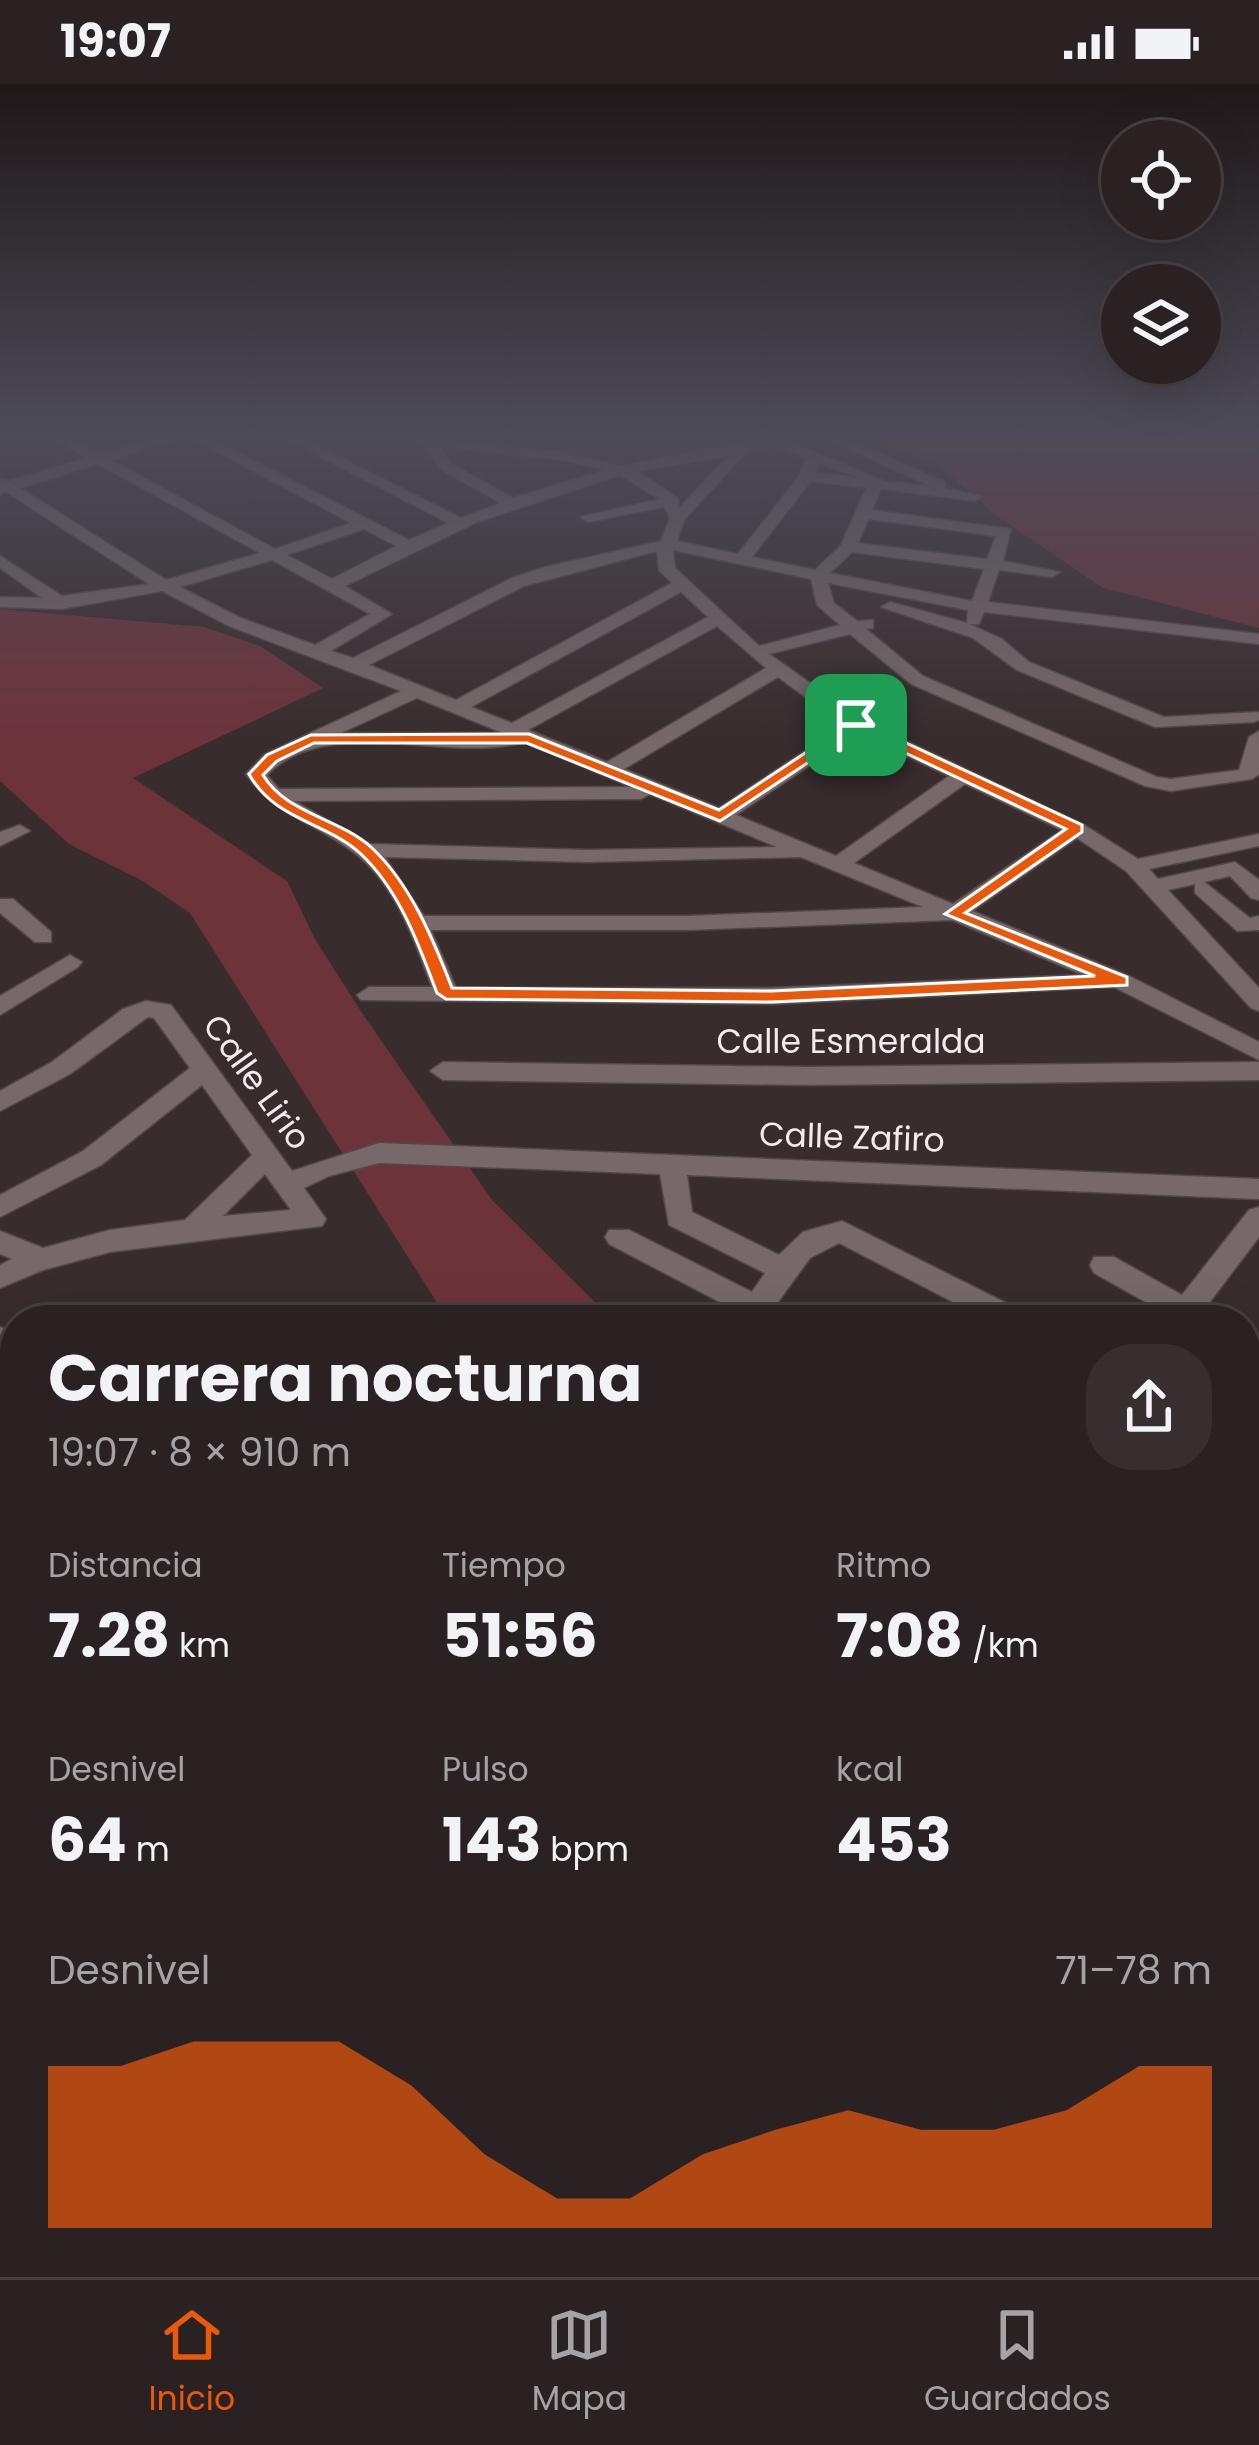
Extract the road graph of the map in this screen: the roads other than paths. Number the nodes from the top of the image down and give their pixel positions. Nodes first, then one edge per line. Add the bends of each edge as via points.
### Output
1 (89, 539) edge
2 (242, 539) edge
3 (320, 539) edge
4 (393, 539) edge
5 (416, 539) edge
6 (668, 539) edge
7 (758, 539) edge
8 (852, 539) edge
9 (1002, 539) edge
10 (404, 544) junction
11 (667, 544) junction
12 (848, 547) junction
13 (272, 556) junction
14 (744, 557) junction
15 (0, 561) edge
16 (993, 565) junction
17 (1052, 572) dead end
18 (161, 584) junction
19 (820, 585) junction
20 (681, 586) junction
21 (329, 588) junction
22 (0, 602) edge
23 (948, 603) junction
24 (62, 604) junction
25 (980, 608) junction
26 (911, 614) junction
27 (717, 619) junction
28 (856, 627) junction
29 (968, 630) junction
30 (1259, 639) edge
31 (315, 652) junction
32 (755, 652) junction
33 (354, 665) junction
34 (778, 669) junction
35 (417, 691) junction
36 (455, 708) junction
37 (1257, 711) edge
38 (856, 725) junction
39 (520, 735) junction
40 (1259, 737) edge
41 (311, 739) junction
42 (606, 771) junction
43 (964, 774) junction
44 (662, 792) junction
45 (268, 795) junction
46 (720, 816) junction
47 (1077, 829) junction
48 (1259, 839) edge
49 (366, 850) junction
50 (808, 852) junction
51 (838, 864) junction
52 (1134, 866) junction
53 (1156, 886) junction
54 (1203, 888) dead end
55 (1259, 892) edge
56 (2, 905) edge
57 (953, 914) junction
58 (419, 923) junction
59 (1259, 923) edge
60 (44, 937) dead end
61 (70, 962) dead end
62 (1121, 981) junction
63 (446, 993) junction
64 (369, 995) dead end
65 (1259, 1003) edge
66 (0, 1007) edge
67 (1259, 1052) edge
68 (205, 1070) junction
69 (1259, 1071) edge
70 (443, 1072) dead end
71 (0, 1102) edge
72 (268, 1155) junction
73 (672, 1166) junction
74 (286, 1185) junction
75 (1259, 1190) edge
76 (0, 1208) edge
77 (1259, 1217) edge
78 (193, 1229) junction
79 (619, 1237) dead end
80 (0, 1242) edge
81 (35, 1257) junction
82 (1104, 1265) dead end
83 (786, 1271) junction
84 (0, 1276) edge
85 (738, 1305) edge
86 (761, 1305) edge
87 (959, 1305) edge
88 (1166, 1305) edge
89 (1190, 1305) edge

1 - 18 street
2 - 13 street
3 - 13 street
4 - 10 street
5 - 10 street
6 - 11 street
7 - 14 street
8 - 12 street
9 - 16 street
10 - 21 street
11 - 14 street
11 - 20 street via 667,570
11 - 33 street via 518,582
12 - 16 street
12 - 19 street
13 - 18 street
13 - 21 street
14 - 19 street
15 - 24 street
16 - 17 street
16 - 25 street
18 - 24 street
18 - 31 street
19 - 23 street
19 - 26 street
19 - 28 street via 826,605
20 - 27 street
20 - 36 street
21 - 31 street via 382,614
22 - 24 street
23 - 25 street
23 - 26 street
25 - 29 street
25 - 30 street
26 - 28 street
26 - 29 street
27 - 32 street
27 - 39 street
28 - 32 street
28 - 40 street via 917,680 1152,782 1245,775
29 - 37 street via 1023,666 1162,724
31 - 33 street
32 - 34 street
33 - 35 street
34 - 38 street
34 - 42 street
35 - 36 street
35 - 41 street
36 - 39 street
38 - 43 street
38 - 46 street
39 - 41 street
39 - 42 street
41 - 45 street via 256,774
42 - 44 street
43 - 47 street
43 - 51 street
44 - 45 street
44 - 46 street
45 - 49 street
46 - 50 street
47 - 52 street
47 - 57 street
48 - 52 street
49 - 50 street
49 - 58 street
50 - 51 street
51 - 57 street
52 - 53 street
53 - 55 street via 1235,868
53 - 65 street
54 - 59 street via 1245,926
56 - 60 street
57 - 58 street
57 - 62 street
58 - 63 street
61 - 66 street
62 - 63 street via 772,997
62 - 67 street
63 - 64 street
68 - 71 street, Calle Lirio via 162,1011 146,1009
68 - 72 street, Calle Lirio
68 - 76 street via 92,1158
69 - 70 street, Calle Esmeralda
72 - 74 street, Calle Lirio
72 - 78 street
73 - 74 street, Calle Zafiro via 379,1153
73 - 75 street, Calle Zafiro
73 - 83 street via 680,1218
74 - 78 street, Calle Lirio via 312,1219
77 - 89 street
78 - 81 street
79 - 85 street
80 - 81 street
81 - 84 street
82 - 88 street
83 - 86 street
83 - 87 street via 810,1239 842,1232

